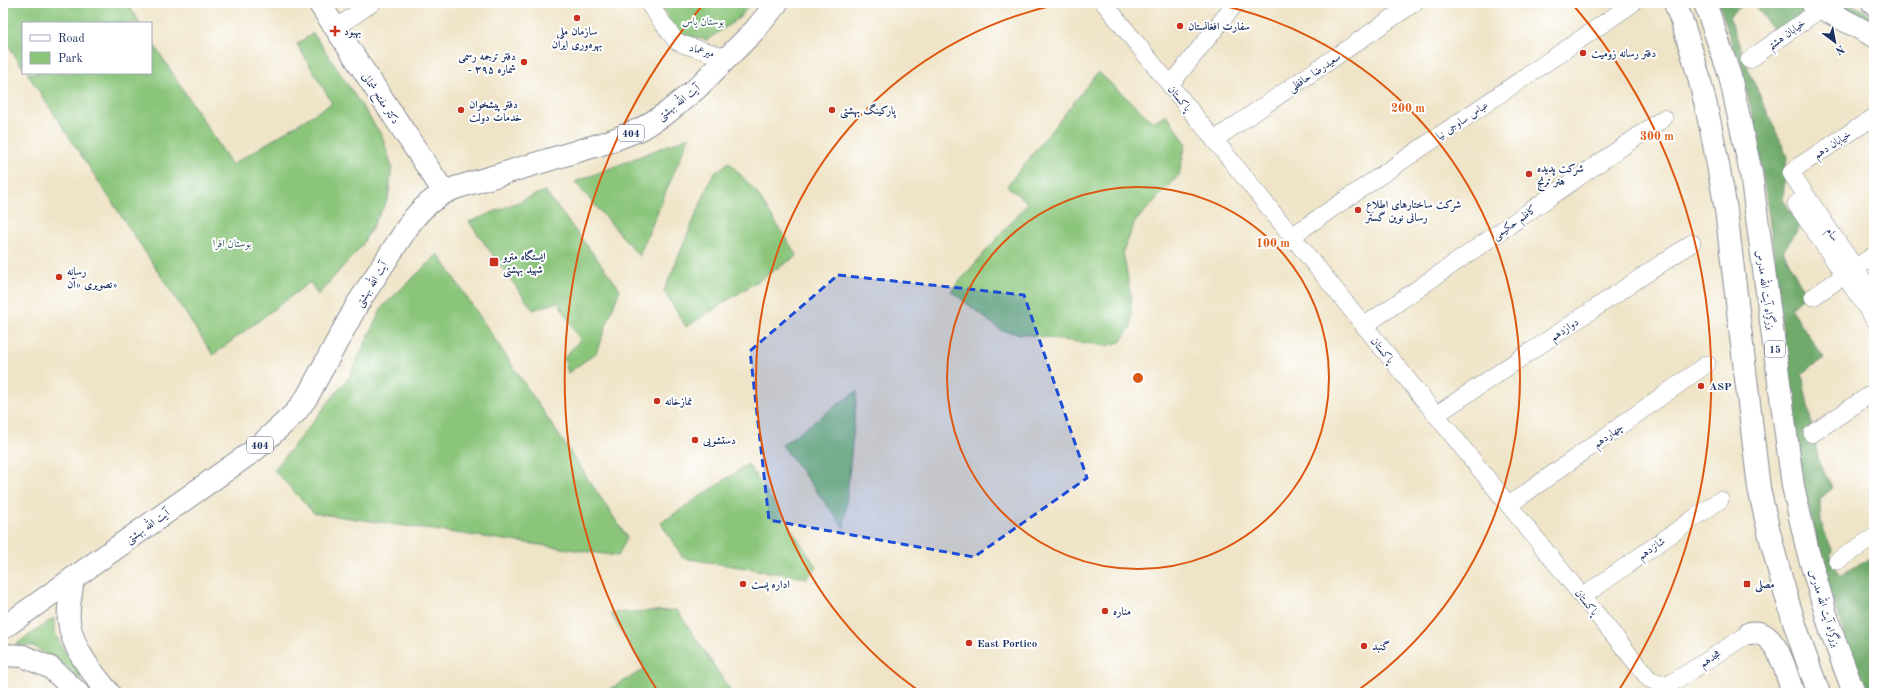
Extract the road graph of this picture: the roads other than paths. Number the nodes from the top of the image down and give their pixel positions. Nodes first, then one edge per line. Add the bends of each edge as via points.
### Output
1 (319, 3) edge
2 (372, 3) edge
3 (648, 3) edge
4 (777, 3) edge
5 (1104, 3) edge
6 (1236, 3) edge
7 (1414, 3) edge
8 (1675, 3) edge
9 (1705, 3) edge
10 (1632, 4) dead end
11 (1817, 6) edge
12 (336, 28) junction
13 (1874, 36) edge
14 (727, 59) junction
15 (1750, 60) dead end
16 (1170, 85) junction
17 (1874, 117) edge
18 (1664, 118) dead end
19 (1214, 140) junction
20 (1791, 173) joint
21 (444, 192) junction
22 (1292, 236) junction
23 (1692, 243) dead end
24 (1874, 255) edge
25 (1850, 272) junction
26 (1874, 296) edge
27 (1813, 297) dead end
28 (1874, 319) edge
29 (1364, 326) junction
30 (1706, 364) dead end
31 (1874, 392) edge
32 (1436, 415) junction
33 (1812, 434) dead end
34 (1720, 500) dead end
35 (1508, 505) junction
36 (1874, 536) edge
37 (1838, 562) dead end
38 (73, 578) junction
39 (1582, 597) junction
40 (3, 628) edge
41 (1750, 633) joint
42 (3, 656) edge
43 (1670, 684) joint
44 (78, 693) edge
45 (109, 693) edge
46 (1793, 693) edge
47 (1819, 693) edge
48 (1854, 693) edge

1 - 12 main road, دکتر مفتح شمالی
2 - 12 street
3 - 14 street, میرعماد via 676,41 717,53
4 - 14 main road, آیت الله بهشتی / 404
5 - 16 street, پاکستان
6 - 16 street
7 - 19 street, سعیدرضا حافظی
8 - 47 main road via 1696,68 1722,189 1762,500 1798,637
9 - 48 main road, بزرگراه آیت الله مدرس / 15 via 1730,76 1751,173 1793,486 1808,552 1831,631
10 - 22 street, عباس ساوجی نیا
11 - 13 main road
11 - 15 street, خیابان هشتم
12 - 21 main road, دکتر مفتح شمالی
14 - 21 main road, آیت الله بهشتی / 404 via 668,112 640,129 608,142
16 - 19 street, پاکستان
17 - 20 street, خیابان دهم
18 - 29 street, کاظم حکیمی
19 - 22 street, پاکستان
20 - 25 street, سام via 1802,200
21 - 38 main road, آیت الله بهشتی / 404 via 420,210 411,222 358,303 307,397 296,412 256,449
22 - 29 street, پاکستان
23 - 32 street, دوازدهم
24 - 25 street
25 - 26 street, سام
25 - 27 street
25 - 28 street
29 - 32 street, پاکستان
30 - 35 street, چهاردهم
31 - 33 street
32 - 35 street, پاکستان
34 - 39 street, شانزدهم
35 - 39 street, پاکستان
36 - 37 street
38 - 40 main road, آیت الله بهشتی / 404
38 - 45 main road via 69,620 76,647
39 - 43 street, پاکستان via 1649,679 1663,685
41 - 43 street, هجدهم
41 - 46 main road via 1758,631 1767,636 1775,646
42 - 44 main road via 24,656 51,668

